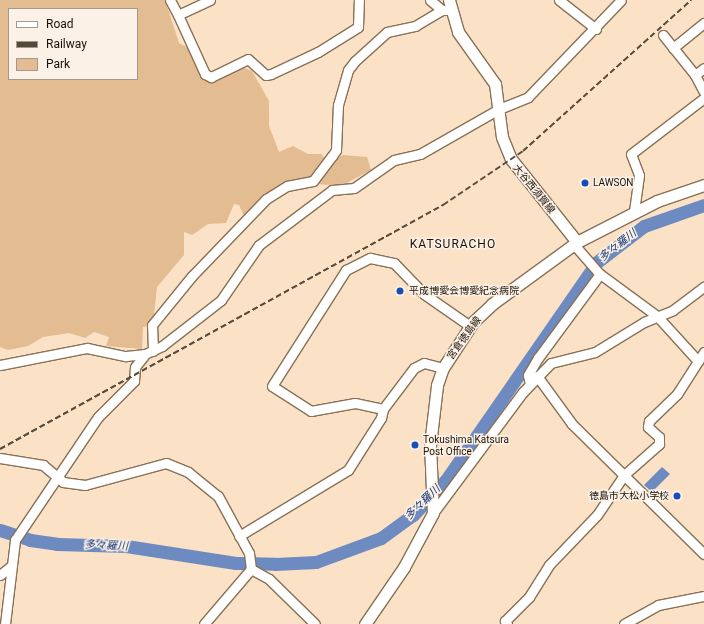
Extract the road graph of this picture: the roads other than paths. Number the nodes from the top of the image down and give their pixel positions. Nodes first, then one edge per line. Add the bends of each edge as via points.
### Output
1 (170, 0) edge
2 (210, 0) edge
3 (359, 0) edge
4 (430, 0) edge
5 (559, 0) edge
6 (621, 0) edge
7 (447, 7) edge
8 (178, 15) junction
9 (704, 23) edge
10 (596, 29) junction
11 (663, 35) dead end
12 (673, 48) junction
13 (704, 68) edge
14 (695, 75) junction
15 (704, 92) edge
16 (704, 98) edge
17 (499, 109) junction
18 (704, 185) edge
19 (634, 211) junction
20 (577, 242) junction
21 (599, 273) junction
22 (704, 287) edge
23 (657, 316) junction
24 (470, 326) junction
25 (149, 352) junction
26 (704, 352) edge
27 (126, 356) junction
28 (698, 361) junction
29 (0, 365) edge
30 (135, 367) junction
31 (443, 368) junction
32 (537, 376) junction
33 (530, 384) junction
34 (383, 409) junction
35 (0, 458) edge
36 (624, 475) junction
37 (58, 479) junction
38 (433, 509) junction
39 (239, 536) junction
40 (704, 554) edge
41 (251, 565) junction
42 (10, 567) junction
43 (0, 575) edge
44 (704, 596) edge
45 (5, 624) edge
46 (204, 624) edge
47 (314, 624) edge
48 (365, 624) edge
49 (507, 624) edge
50 (624, 624) edge

1 - 8 street
2 - 8 street
3 - 8 street via 358,27 318,52 266,75 248,59 207,77
4 - 7 street
5 - 10 street
6 - 10 street
7 - 17 main road, 大谷西須賀線 via 458,32 495,84
7 - 25 street via 422,24 387,32 355,61 348,70 338,105 337,142 332,156 313,181 287,186 266,198 192,276 152,325
9 - 12 street
10 - 17 street via 528,97
11 - 12 street
12 - 14 street
13 - 14 street
14 - 15 street
16 - 19 street via 631,154 639,175
17 - 20 main road, 大谷西須賀線 via 502,137 511,159
17 - 25 street via 420,154 394,160 354,188 332,190 259,244 221,300
18 - 19 main road, 宮倉徳島線
19 - 20 main road, 宮倉徳島線
20 - 21 street via 589,263
20 - 24 main road, 宮倉徳島線 via 498,299
21 - 23 street
21 - 33 street via 538,358 528,376
22 - 23 street via 683,304
23 - 28 street
23 - 32 street via 595,352 551,363
24 - 31 main road, 宮倉徳島線
24 - 34 street via 424,294 394,263 370,258 346,270 272,386 311,411 354,403
25 - 27 street
25 - 30 street
26 - 28 street
27 - 29 street via 82,348
27 - 30 street
28 - 36 street via 677,394 649,421 648,427 659,438 660,444
30 - 37 street via 134,381 98,417
31 - 34 street via 419,364
31 - 38 main road, 宮倉徳島線 via 430,445 434,485
32 - 33 street
32 - 36 street via 572,424
33 - 38 street
34 - 39 street via 382,418 348,470
35 - 37 street via 43,465
36 - 40 street
36 - 49 street via 597,515 549,565 529,597 505,621
37 - 39 street via 85,485 166,463 188,472 218,496
37 - 42 street via 15,540
38 - 48 main road, 宮倉徳島線 via 404,567
39 - 41 street
41 - 46 street
41 - 47 street via 269,579
42 - 43 street
42 - 45 street
44 - 50 street via 658,605

